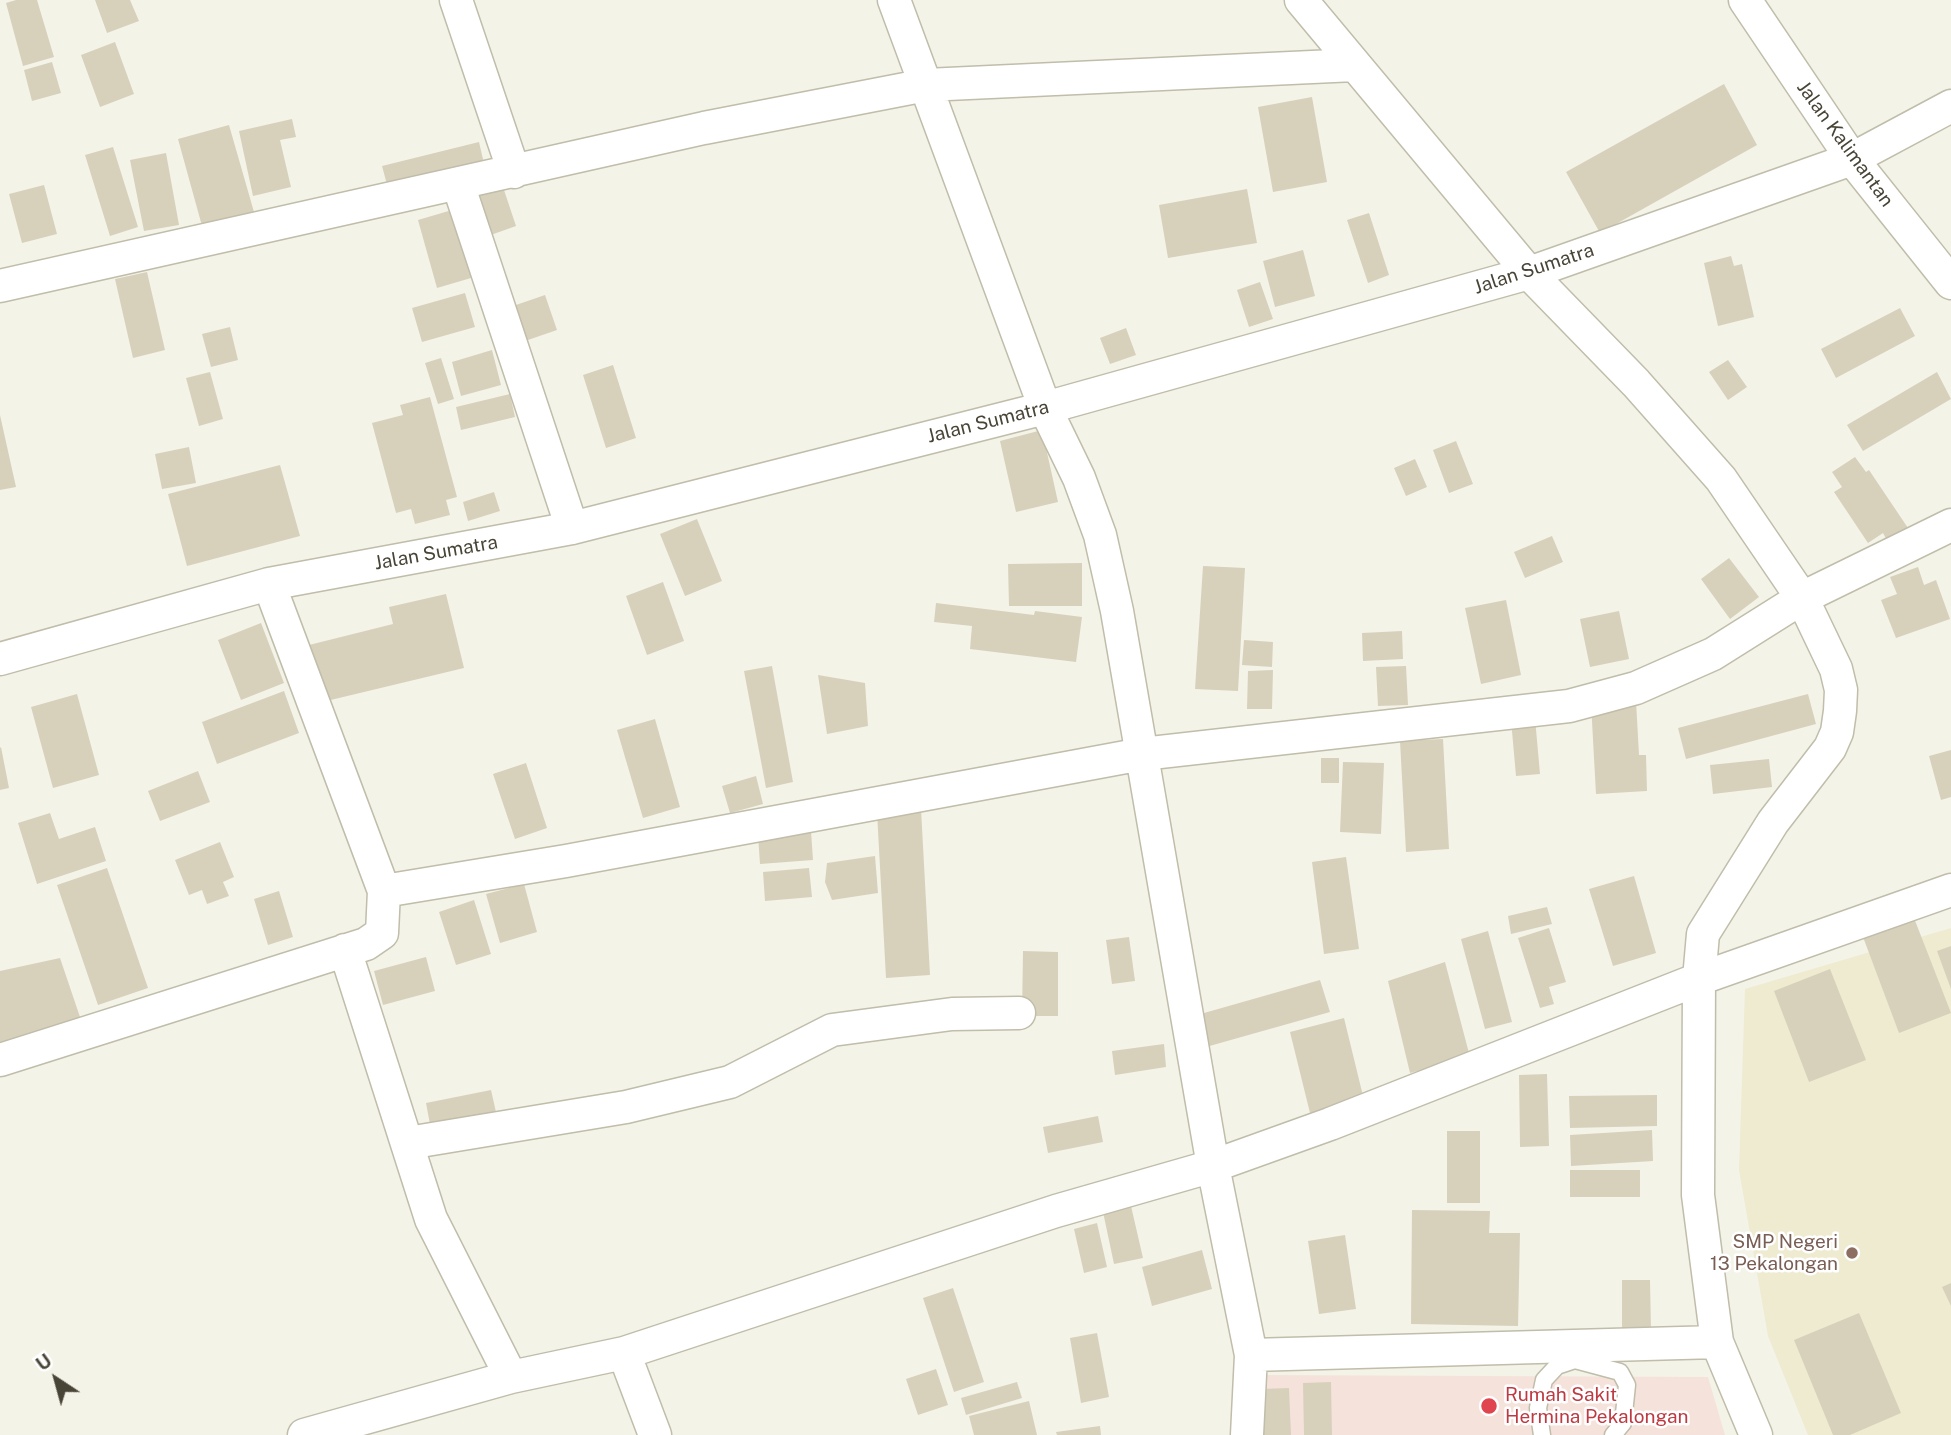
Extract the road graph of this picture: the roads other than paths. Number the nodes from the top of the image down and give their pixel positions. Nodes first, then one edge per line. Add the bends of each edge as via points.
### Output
1 (456, 0) edge
2 (894, 0) edge
3 (1301, 0) edge
4 (1745, 0) edge
5 (1355, 65) junction
6 (926, 85) junction
7 (1951, 106) edge
8 (1852, 159) junction
9 (514, 172) junction
10 (458, 184) junction
11 (1529, 273) junction
12 (1951, 284) edge
13 (0, 286) edge
14 (1045, 408) junction
15 (1951, 525) edge
16 (572, 528) junction
17 (268, 583) junction
18 (1802, 597) junction
19 (0, 659) edge
20 (1142, 754) junction
21 (1951, 890) edge
22 (384, 891) junction
23 (345, 950) junction
24 (1699, 979) junction
25 (1019, 1013) dead end
26 (0, 1060) edge
27 (408, 1143) junction
28 (1213, 1166) junction
29 (1717, 1342) junction
30 (624, 1353) junction
31 (1251, 1355) junction
32 (511, 1377) junction
33 (304, 1435) edge
34 (654, 1435) edge
35 (1247, 1435) edge
36 (1542, 1435) edge
37 (1613, 1435) edge
38 (1756, 1435) edge

1 - 9 street
2 - 6 street
3 - 5 street
4 - 8 street, Jalan Kalimantan
5 - 6 street
5 - 11 street
6 - 9 street via 704,128
6 - 14 street
7 - 8 street, Jalan Sumatra
8 - 11 street, Jalan Sumatra
8 - 12 street, Jalan Kalimantan
9 - 10 street
10 - 13 street
10 - 16 street
11 - 14 street, Jalan Sumatra
11 - 18 street via 1721,479
14 - 16 street, Jalan Sumatra
14 - 20 street via 1100,534
15 - 18 street
16 - 17 street, Jalan Sumatra
17 - 19 street, Jalan Sumatra
17 - 22 street
18 - 20 street via 1713,654 1636,688 1569,706
18 - 24 street via 1836,669 1841,690 1837,732 1710,921 1703,934
20 - 22 street
20 - 28 street
21 - 24 street
22 - 23 street via 382,933
23 - 26 street
23 - 27 street
24 - 28 street
24 - 29 street via 1698,1195
25 - 27 street via 952,1014 832,1030 730,1082 626,1107
27 - 32 street via 431,1219
28 - 30 street via 1056,1211
28 - 31 street
29 - 31 street
29 - 38 street
30 - 32 street
30 - 34 street
31 - 35 street
32 - 33 street
36 - 37 lane via 1538,1408 1544,1380 1556,1366 1575,1360 1620,1372 1627,1385 1623,1423

